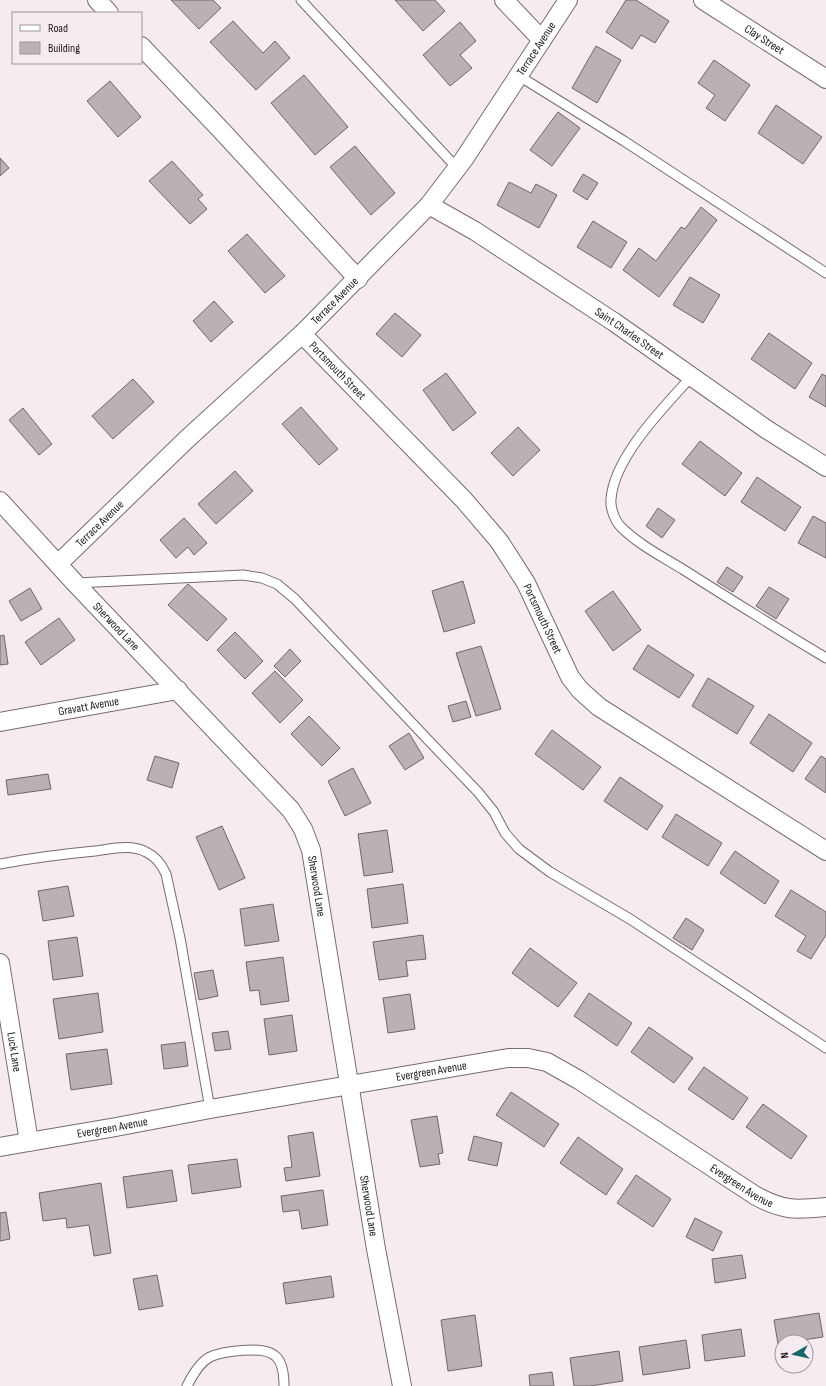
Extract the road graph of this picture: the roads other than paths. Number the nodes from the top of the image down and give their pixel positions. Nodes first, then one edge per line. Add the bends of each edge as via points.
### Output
1 (97, 0) edge
2 (302, 0) edge
3 (504, 0) edge
4 (568, 0) edge
5 (703, 0) edge
6 (108, 12) edge
7 (542, 40) junction
8 (142, 47) edge
9 (519, 76) junction
10 (826, 79) edge
11 (457, 168) junction
12 (429, 204) junction
13 (826, 273) edge
14 (358, 279) junction
15 (302, 334) junction
16 (691, 377) junction
17 (826, 467) edge
18 (0, 501) edge
19 (58, 564) junction
20 (75, 583) junction
21 (826, 658) edge
22 (178, 690) junction
23 (0, 722) edge
24 (826, 851) edge
25 (0, 864) edge
26 (0, 963) edge
27 (826, 1048) edge
28 (350, 1085) junction
29 (210, 1109) junction
30 (29, 1142) junction
31 (0, 1147) edge
32 (826, 1207) edge
33 (187, 1386) edge
34 (284, 1386) edge
35 (402, 1386) edge

1 - 6 street
2 - 11 lane
3 - 7 street
4 - 7 street, Terrace Avenue
5 - 10 street, Clay Street
7 - 9 street, Terrace Avenue
8 - 14 street
9 - 11 street, Terrace Avenue
9 - 13 lane
11 - 12 street, Terrace Avenue
12 - 14 street, Terrace Avenue
12 - 16 street, Saint Charles Street via 588,305
14 - 15 street, Terrace Avenue
15 - 19 street, Terrace Avenue
15 - 24 street, Portsmouth Street via 464,500 499,541 526,583 570,677 580,690 599,708
16 - 17 street, Saint Charles Street
16 - 21 lane via 644,431 627,456 614,484 611,501 613,514 620,526 638,541
18 - 19 street, Sherwood Lane
19 - 20 street, Sherwood Lane
20 - 22 street, Sherwood Lane
20 - 27 lane via 242,575 262,578 277,584 295,599 478,792 519,850 550,872 630,919
22 - 23 street, Gravatt Avenue
22 - 28 street, Sherwood Lane via 291,810 304,829 311,850
25 - 29 lane via 56,854 130,847 146,852 157,860 166,874 180,938
26 - 30 street, Luck Lane
28 - 29 street, Evergreen Avenue
28 - 32 street, Evergreen Avenue via 508,1058 528,1058 547,1062 773,1205 802,1209
28 - 35 street, Sherwood Lane via 376,1249
29 - 30 street, Evergreen Avenue
30 - 31 street, Evergreen Avenue
33 - 34 lane via 193,1373 209,1357 259,1349 273,1354 281,1363

